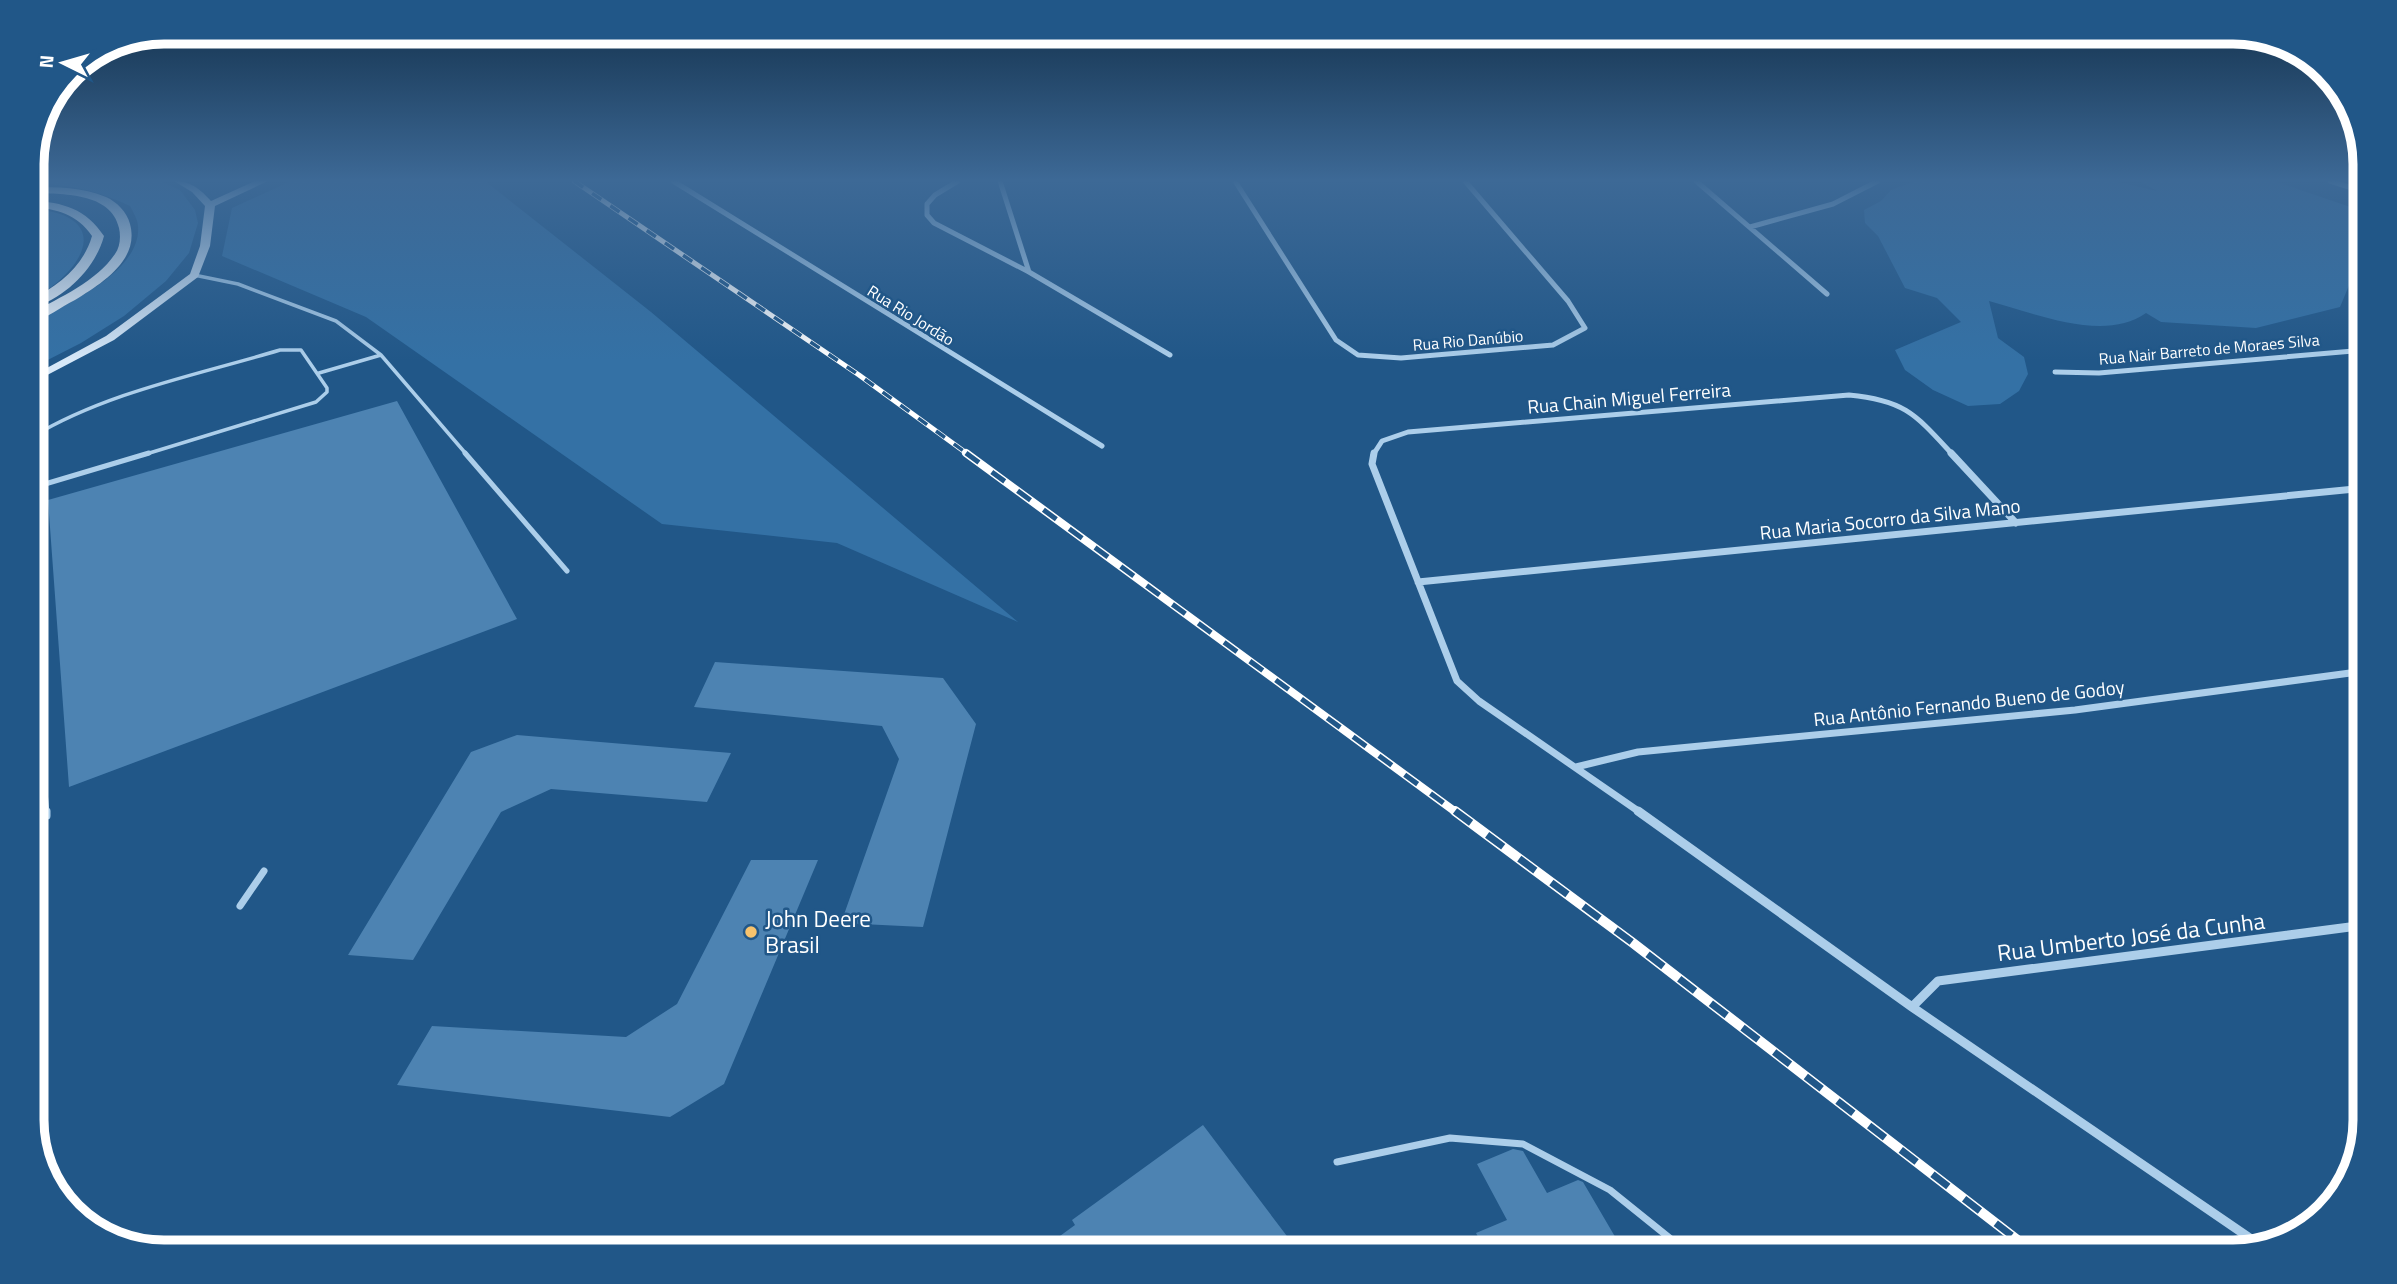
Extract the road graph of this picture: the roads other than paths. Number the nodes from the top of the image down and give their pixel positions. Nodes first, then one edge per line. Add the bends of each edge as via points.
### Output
1 (97, 241) edge
2 (126, 241) edge
3 (206, 241) edge
4 (770, 241) edge
5 (966, 241) edge
6 (1018, 241) edge
7 (1273, 241) edge
8 (1516, 241) edge
9 (1766, 241) edge
10 (1028, 272) junction
11 (194, 275) junction
12 (1827, 294) dead end
13 (44, 297) edge
14 (44, 310) edge
15 (2353, 351) edge
16 (382, 355) junction
17 (1170, 355) dead end
18 (2055, 372) dead end
19 (319, 373) junction
20 (44, 374) edge
21 (44, 430) edge
22 (1102, 446) dead end
23 (44, 483) edge
24 (2353, 489) edge
25 (2016, 523) junction
26 (567, 571) dead end
27 (1418, 582) junction
28 (2353, 673) edge
29 (1576, 767) junction
30 (44, 783) edge
31 (47, 816) dead end
32 (264, 871) dead end
33 (240, 906) dead end
34 (2353, 927) edge
35 (1912, 1007) junction
36 (1337, 1162) dead end
37 (2251, 1239) edge
38 (1672, 1240) edge

1 - 13 main road via 96,251 82,267
2 - 14 main road via 103,273
3 - 11 main road
4 - 22 street, Rua Rio Jordão
5 - 10 street
6 - 10 street
7 - 8 street, Rua Rio Danúbio via 1346,349 1382,358 1553,345 1580,333 1585,328 1582,320
9 - 12 street
10 - 17 street
11 - 16 lane via 238,284 336,321
11 - 20 main road via 110,338
15 - 18 street, Rua Nair Barreto de Moraes Silva via 2099,373
16 - 19 lane
16 - 26 lane
19 - 21 lane via 301,351 280,350 99,404
19 - 23 lane via 327,391 316,402
24 - 25 street, Rua Maria Socorro da Silva Mano
25 - 27 street, Rua Maria Socorro da Silva Mano
25 - 27 street, Rua Chain Miguel Ferreira via 1916,415 1885,400 1849,395 1408,432 1378,444 1372,464
27 - 29 street via 1457,681
28 - 29 street, Rua Antônio Fernando Bueno de Godoy via 2075,710 1638,752
29 - 35 street
30 - 31 lane
32 - 33 lane
34 - 35 street, Rua Umberto José da Cunha via 1938,981
35 - 37 street
36 - 38 lane via 1450,1138 1523,1144 1610,1190

